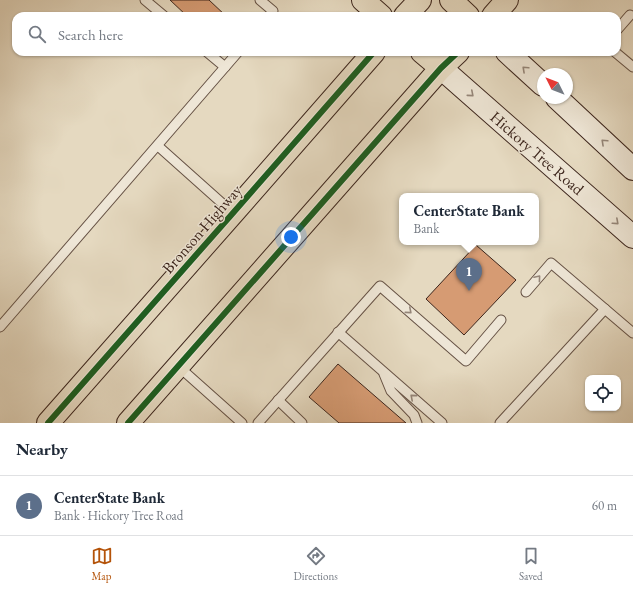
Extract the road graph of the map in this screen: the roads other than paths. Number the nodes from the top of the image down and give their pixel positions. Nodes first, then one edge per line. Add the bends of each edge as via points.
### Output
1 (145, 0) edge
2 (260, 0) edge
3 (363, 0) edge
4 (420, 0) edge
5 (451, 0) edge
6 (507, 0) edge
7 (159, 12) edge
8 (272, 12) edge
9 (376, 12) edge
10 (410, 12) edge
11 (464, 12) edge
12 (496, 12) edge
13 (632, 14) edge
14 (621, 26) edge
15 (212, 56) edge
16 (235, 56) edge
17 (371, 56) edge
18 (427, 56) edge
19 (454, 56) edge
20 (511, 56) edge
21 (620, 56) edge
22 (225, 67) junction
23 (633, 67) edge
24 (441, 68) junction
25 (537, 80) edge
26 (563, 104) edge
27 (158, 146) junction
28 (633, 169) edge
29 (233, 214) junction
30 (633, 237) edge
31 (526, 292) dead end
32 (605, 309) junction
33 (501, 320) dead end
34 (0, 327) edge
35 (338, 332) junction
36 (633, 333) edge
37 (178, 366) junction
38 (383, 372) junction
39 (278, 400) junction
40 (48, 423) edge
41 (128, 423) edge
42 (242, 423) edge
43 (258, 423) edge
44 (302, 423) edge
45 (417, 423) edge
46 (442, 423) edge
47 (500, 423) edge

1 - 7 lane
2 - 8 lane
3 - 9 main road
4 - 10 main road
5 - 11 main road
6 - 12 main road
13 - 14 lane
15 - 22 lane
16 - 22 lane
17 - 29 main road, Bronson Highway
18 - 24 main road
19 - 24 main road
25 -> 20 street
21 - 23 lane
22 - 27 lane
24 -> 30 street, Hickory Tree Road
24 - 37 main road
28 -> 26 street
27 - 29 lane
27 - 34 lane
29 - 40 main road, Bronson Highway
31 -> 32 lane via 550,263
32 - 36 lane
32 - 47 lane
35 -> 33 lane via 380,286 466,361
35 - 38 lane
35 - 39 lane
37 - 41 main road
37 - 42 lane
38 - 45 lane via 391,391 414,414
46 -> 38 lane
39 - 43 lane
39 - 44 lane

